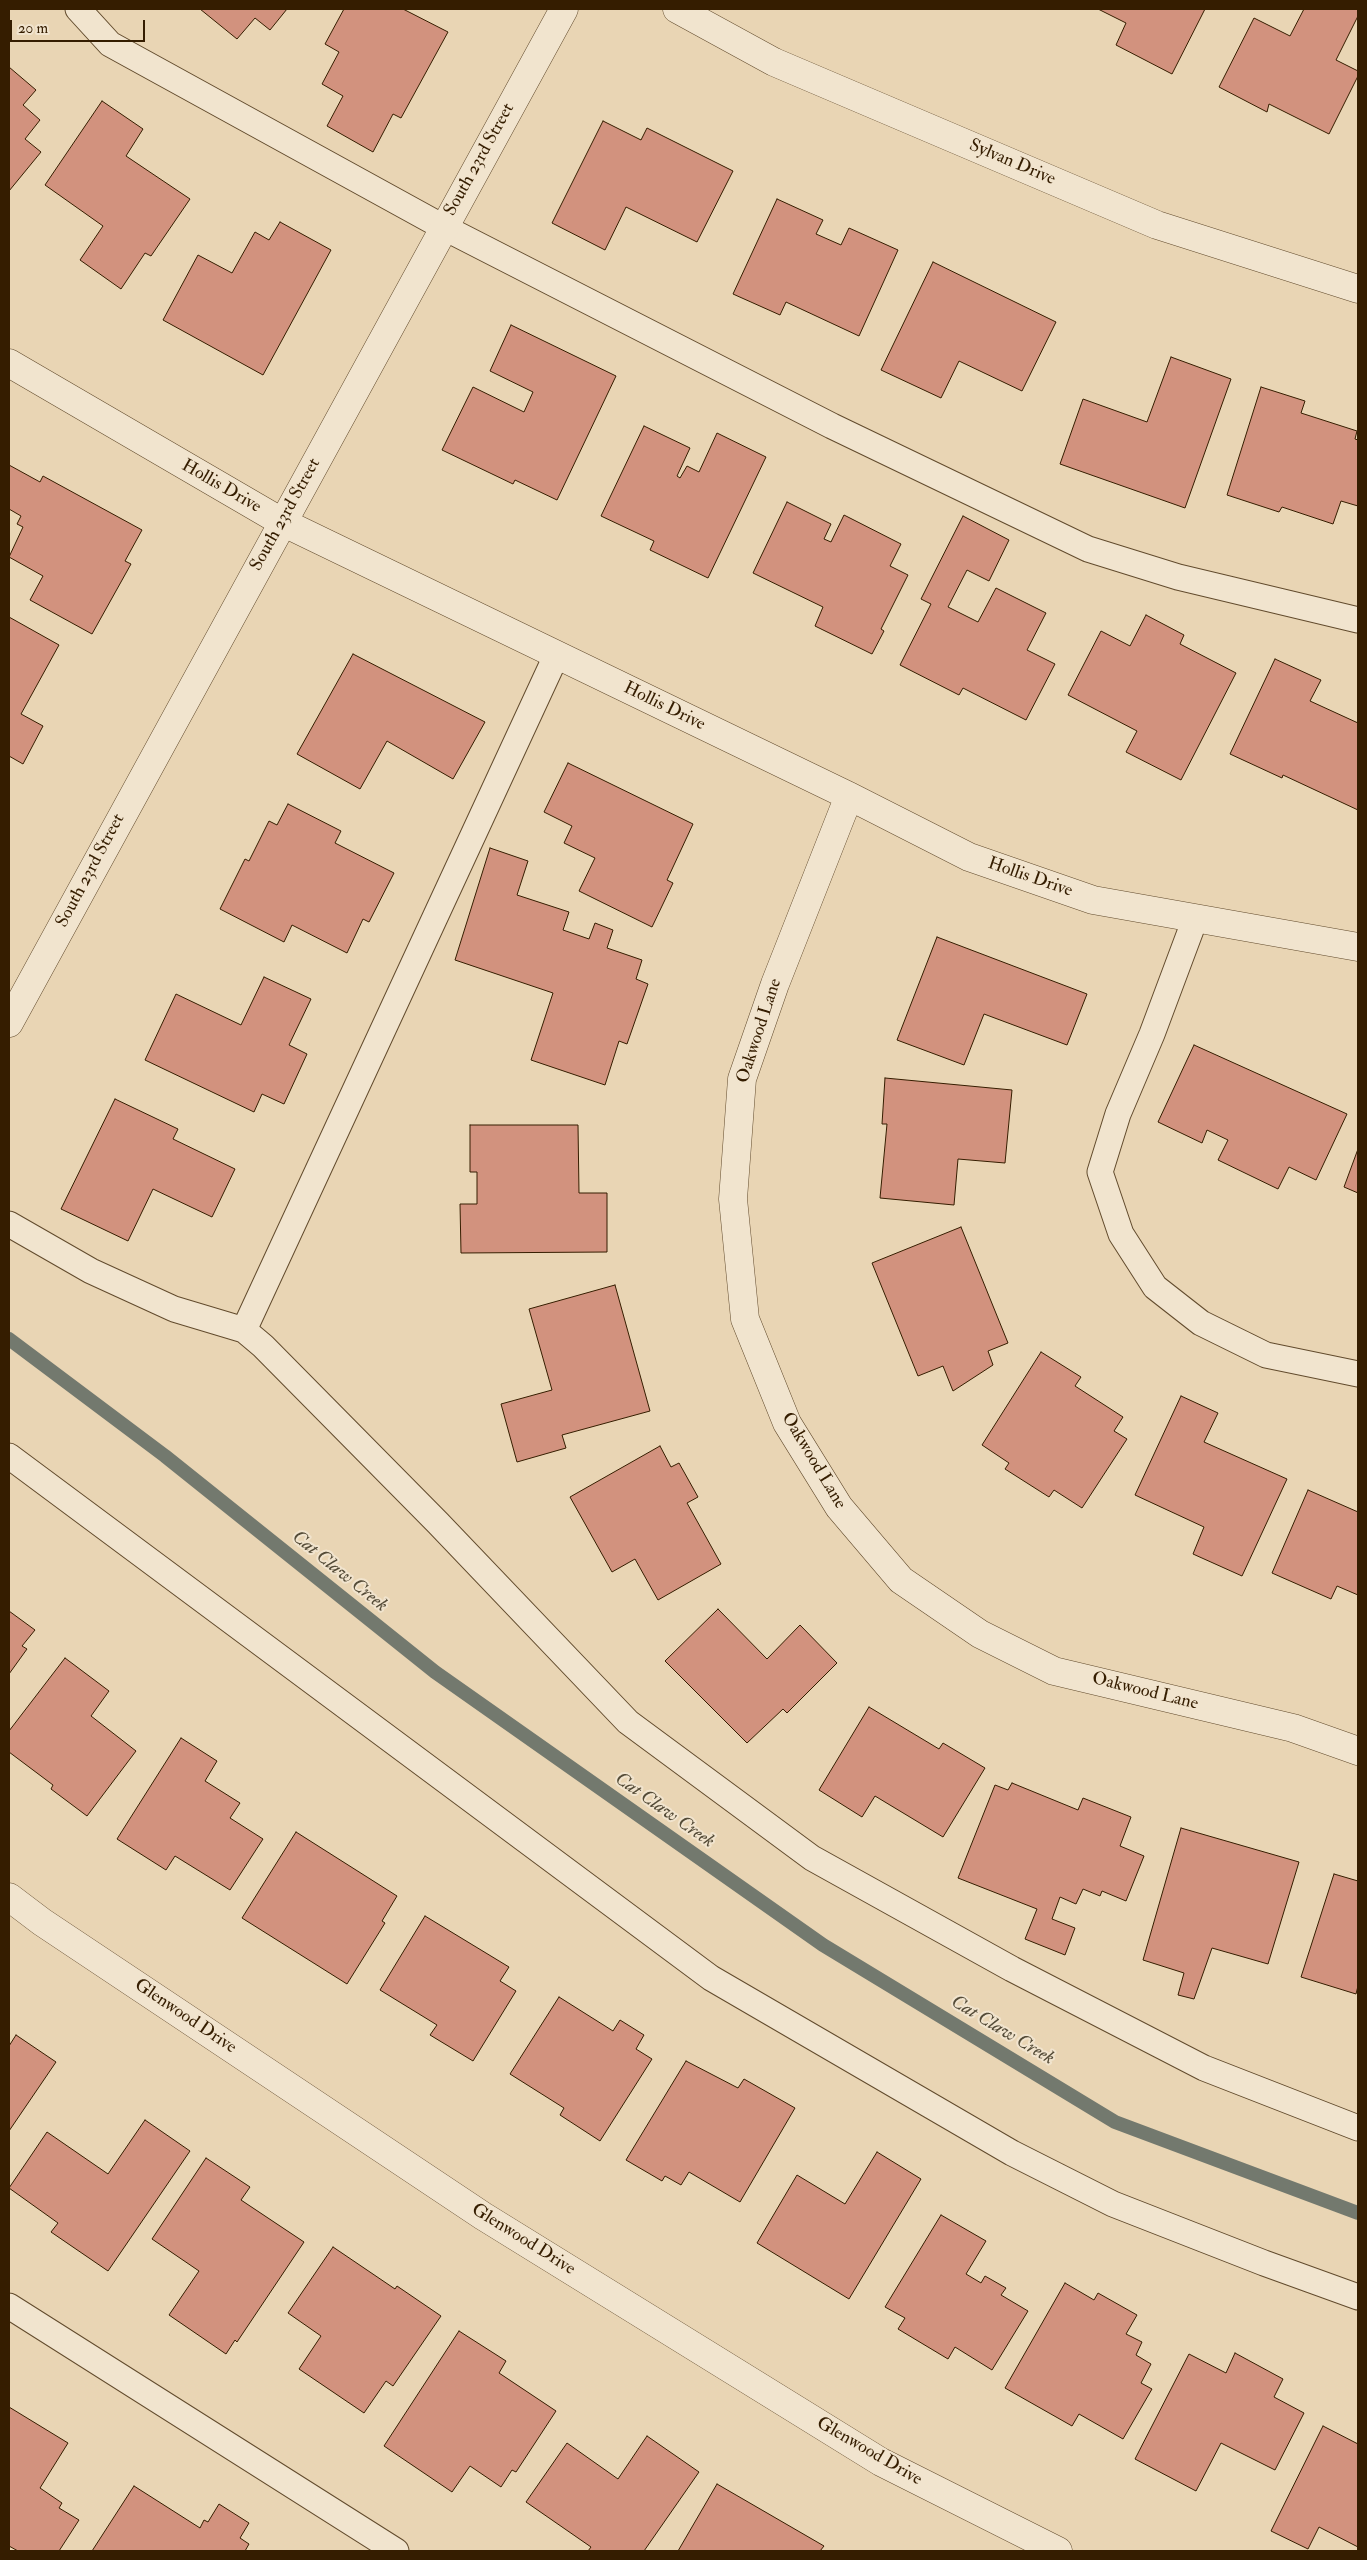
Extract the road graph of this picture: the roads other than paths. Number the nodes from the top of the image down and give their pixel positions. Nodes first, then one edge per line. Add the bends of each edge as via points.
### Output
1 (78, 9) edge
2 (564, 9) edge
3 (677, 9) edge
4 (444, 227) junction
5 (1358, 289) edge
6 (9, 362) edge
7 (282, 522) junction
8 (1358, 620) edge
9 (556, 656) junction
10 (849, 796) junction
11 (1195, 918) junction
12 (1358, 948) edge
13 (9, 1023) edge
14 (9, 1224) edge
15 (244, 1330) junction
16 (1358, 1374) edge
17 (9, 1456) edge
18 (1358, 1751) edge
19 (9, 1897) edge
20 (1358, 2128) edge
21 (1358, 2297) edge
22 (9, 2306) edge
23 (396, 2551) edge
24 (1058, 2551) edge

1 - 4 lane via 110,44
2 - 4 street, South 23rd Street
3 - 5 street, Sylvan Drive via 774,62 1157,225
4 - 7 street, South 23rd Street
4 - 8 lane via 832,426 1088,549 1178,577
6 - 7 street, Hollis Drive
7 - 9 street, Hollis Drive
7 - 13 street, South 23rd Street
9 - 10 street, Hollis Drive
9 - 15 lane
10 - 11 street, Hollis Drive via 969,857 1093,900
10 - 18 street, Oakwood Lane via 775,984 742,1079 733,1199 745,1319 787,1423 838,1506 901,1580 980,1634 1054,1670 1293,1728
11 - 12 street, Hollis Drive
11 - 16 lane via 1118,1114 1100,1172 1121,1234 1155,1288 1201,1323 1266,1355
14 - 15 lane via 91,1271 174,1309
15 - 20 lane via 438,1523 628,1722 812,1858 1012,1969 1204,2068
17 - 21 lane via 711,1978 1012,2153 1105,2200 1264,2264
19 - 24 street, Glenwood Drive via 492,2222 881,2462
22 - 23 lane

